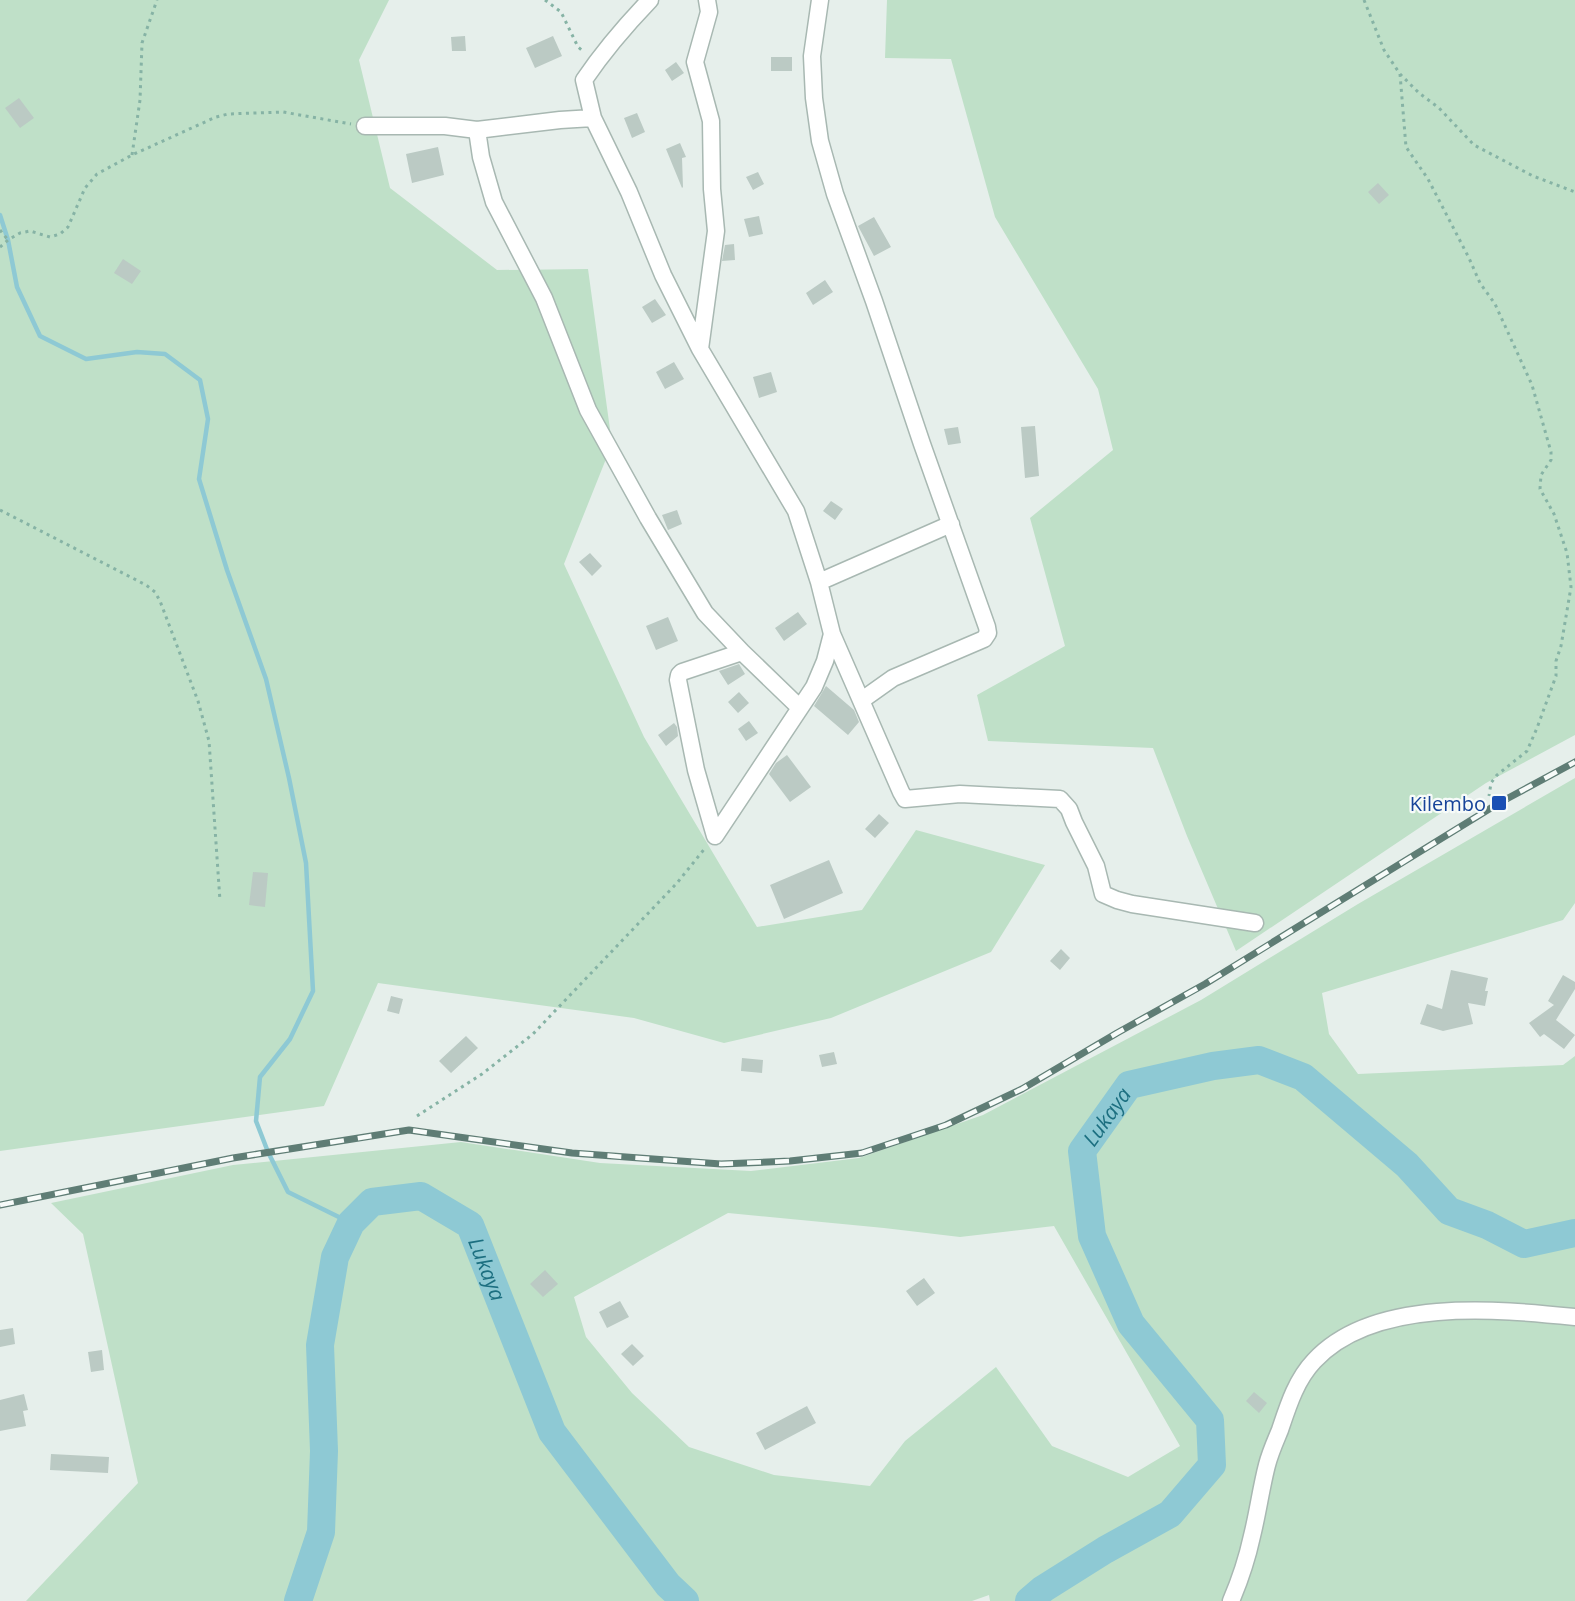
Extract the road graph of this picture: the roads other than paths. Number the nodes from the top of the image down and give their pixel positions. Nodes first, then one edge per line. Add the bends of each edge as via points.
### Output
1 (650, 0) edge
2 (707, 0) edge
3 (820, 0) edge
4 (593, 118) junction
5 (366, 126) road end
6 (477, 130) junction
7 (700, 349) junction
8 (951, 524) junction
9 (819, 582) junction
10 (832, 634) junction
11 (742, 652) junction
12 (862, 700) junction
13 (800, 708) junction
14 (1255, 923) dead end
15 (1575, 1317) edge
16 (1231, 1601) edge

1 - 4 street via 584,80
2 - 7 street via 709,12 695,62 711,121 716,231
3 - 8 street via 813,56 820,141
4 - 6 street
4 - 7 street
5 - 6 street
6 - 11 street via 494,202 544,298 588,410 696,599
7 - 9 street via 796,511
8 - 9 street
8 - 12 street via 988,633 984,639 893,678
9 - 10 street
10 - 12 street
10 - 13 street via 814,687
11 - 13 street
11 - 13 street via 678,675 696,770 715,836
12 - 14 street via 906,799 960,794 1060,799 1069,809 1096,866 1103,894 1132,903
15 - 16 street via 1488,1310 1444,1311 1388,1320 1362,1329 1327,1349 1295,1389 1268,1463 1252,1535

